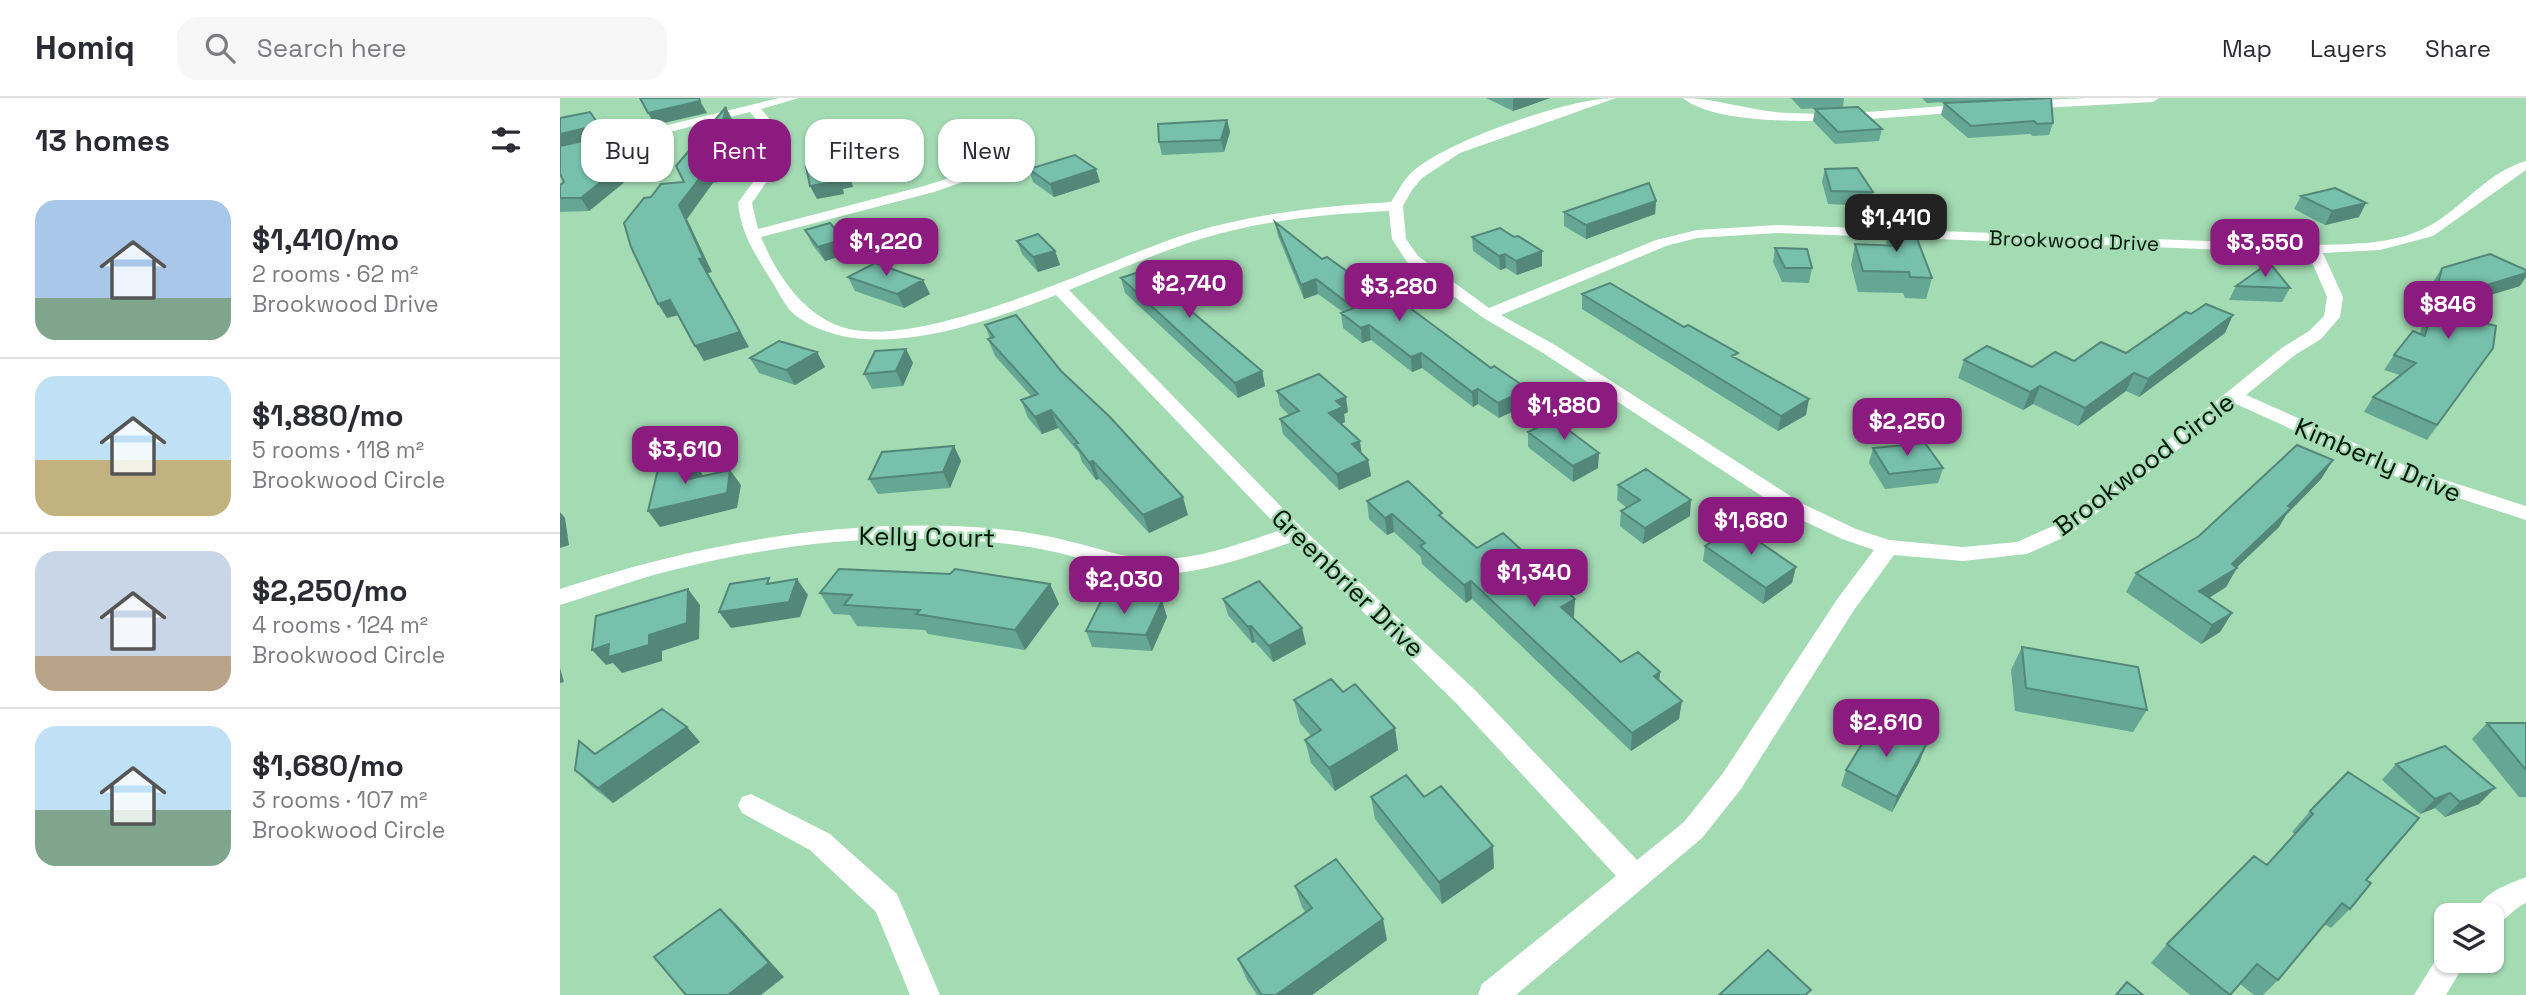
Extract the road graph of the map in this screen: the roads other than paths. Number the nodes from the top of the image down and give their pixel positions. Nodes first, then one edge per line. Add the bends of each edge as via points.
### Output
1 (793, 98) edge
2 (1610, 98) edge
3 (1689, 98) edge
4 (2152, 98) edge
5 (2008, 106) edge
6 (1980, 107) edge
7 (753, 108) junction
8 (560, 155) edge
9 (2526, 165) edge
10 (951, 182) edge
11 (1395, 206) junction
12 (751, 235) junction
13 (2314, 249) junction
14 (1059, 289) junction
15 (1488, 314) junction
16 (2234, 396) junction
17 (2526, 513) edge
18 (1295, 533) junction
19 (1888, 547) junction
20 (560, 597) edge
21 (751, 805) dead end
22 (1636, 878) junction
23 (2526, 890) edge
24 (2499, 903) edge
25 (2443, 973) edge
26 (925, 995) edge
27 (1493, 995) edge
28 (2429, 995) edge

1 - 7 street
2 - 11 street via 1438,159 1417,175
3 - 6 street via 1768,117
4 - 5 street
7 - 8 street
7 - 12 street via 775,133 777,153 745,202
9 - 13 street, Brookwood Drive via 2438,227 2413,238
10 - 12 street
11 - 14 street via 1257,219 1170,244
11 - 15 street, Brookwood Circle via 1399,239 1412,259
12 - 14 street via 804,315 832,330 876,335 909,331 986,315
13 - 15 street, Brookwood Drive via 1737,230 1661,243
13 - 16 street, Brookwood Circle via 2335,297 2332,317
14 - 18 street, Greenbrier Drive
15 - 19 street, Brookwood Circle via 1796,509
16 - 17 street, Kimberly Drive via 2410,478 2474,501
16 - 19 street, Brookwood Circle via 2062,530 2020,550 1963,554
18 - 20 street, Kelly Court via 1228,555 1165,567 974,534 885,532 803,539 686,560
18 - 22 street, Greenbrier Drive via 1466,697
19 - 22 street via 1732,781 1693,830
21 - 26 street via 820,842 887,903
22 - 27 street
23 - 24 street
25 - 28 street

